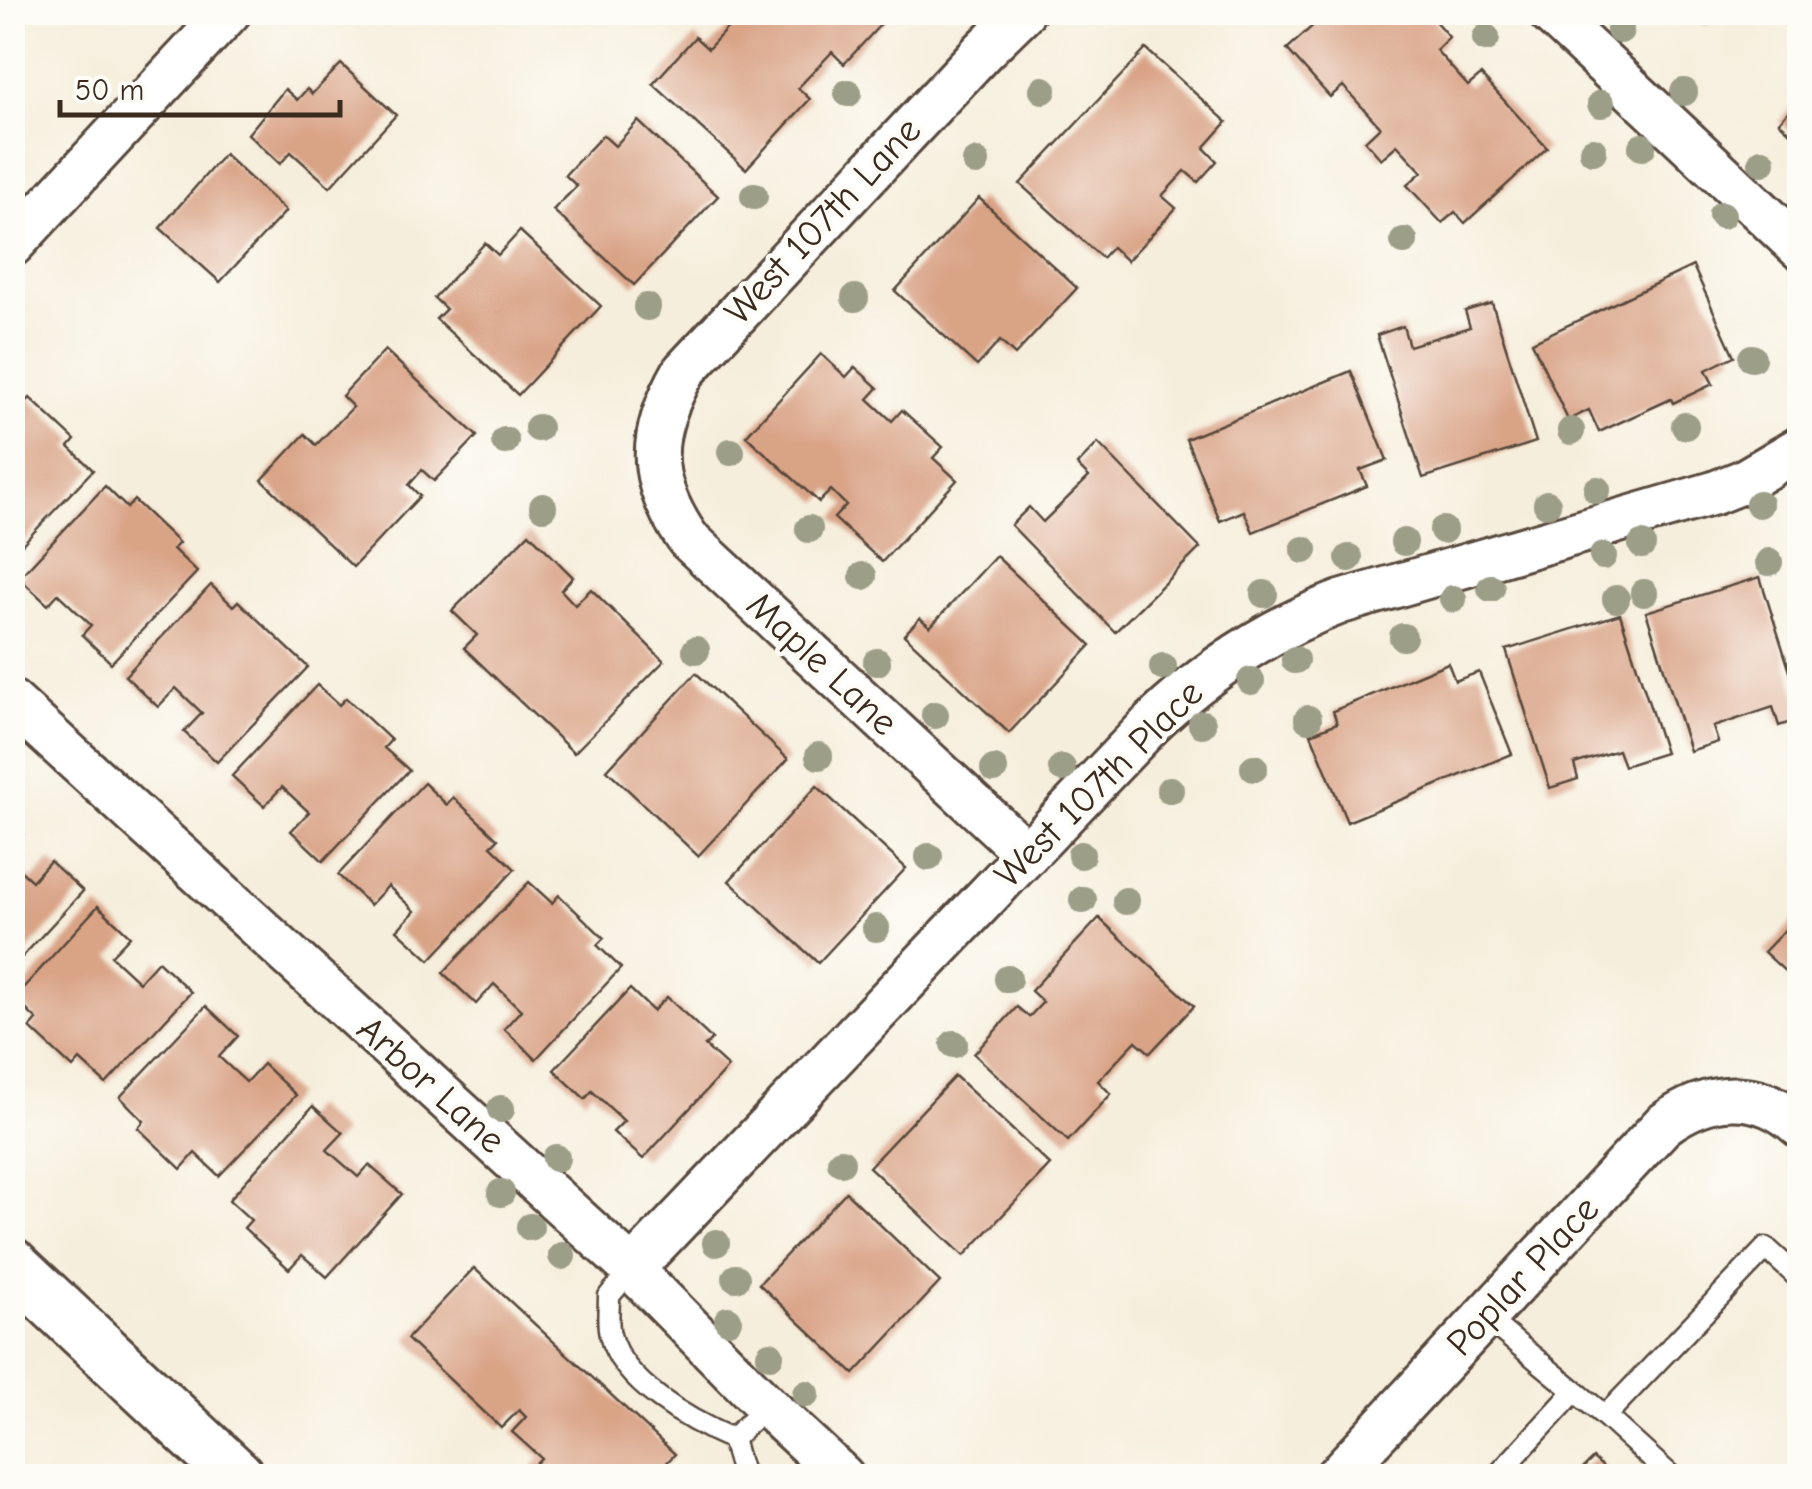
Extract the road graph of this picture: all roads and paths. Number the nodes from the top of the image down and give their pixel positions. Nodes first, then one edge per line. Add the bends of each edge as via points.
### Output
1 (229, 12) edge
2 (1024, 12) edge
3 (1549, 12) edge
4 (12, 245) edge
5 (1800, 248) edge
6 (1800, 448) edge
7 (655, 450) joint
8 (12, 702) edge
9 (1027, 854) junction
10 (1800, 1126) edge
11 (12, 1265) edge
12 (632, 1269) junction
13 (1800, 1280) edge
14 (1485, 1317) junction
15 (1574, 1392) junction
16 (766, 1406) junction
17 (1605, 1416) junction
18 (732, 1439) junction
19 (237, 1476) edge
20 (740, 1476) edge
21 (842, 1476) edge
22 (1337, 1476) edge
23 (1498, 1476) edge
24 (1671, 1476) edge

1 - 4 street
2 - 7 street, West 107th Lane via 684,371 658,425
3 - 5 street
6 - 9 street, West 107th Place via 1714,494 1341,602 1275,630 1176,700
7 - 9 street, Maple Lane via 667,504 688,539
8 - 12 street, Arbor Lane
9 - 12 street, West 107th Place
10 - 14 street, Poplar Place via 1768,1103 1705,1100 1683,1110
11 - 19 street
12 - 16 street, Arbor Lane
12 - 18 lane via 610,1296 610,1336 631,1372 664,1403
13 - 17 lane via 1766,1248
14 - 15 lane
14 - 22 street, Poplar Place
15 - 17 lane
15 - 23 lane
16 - 18 lane
16 - 21 street, Arbor Lane
17 - 24 lane
18 - 20 lane

